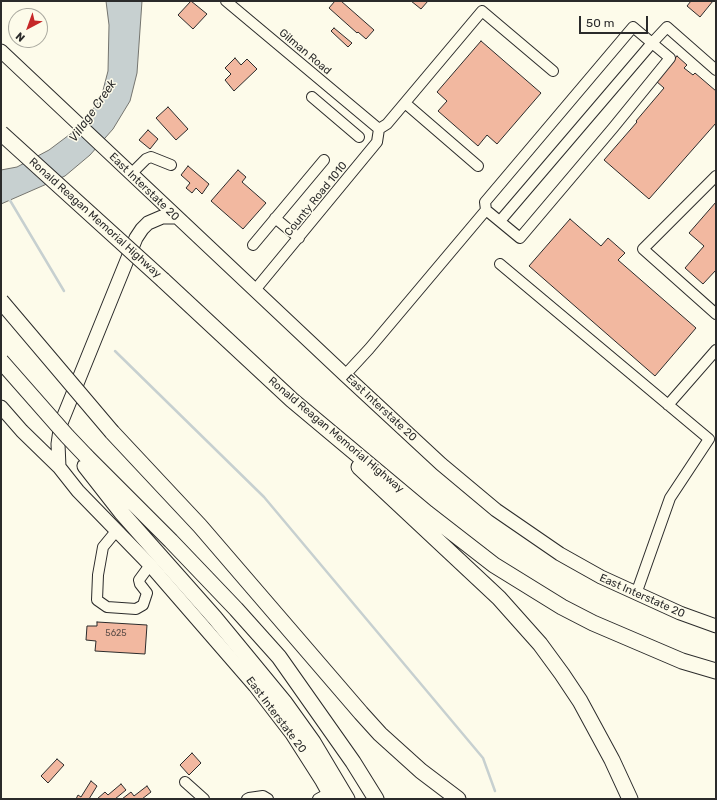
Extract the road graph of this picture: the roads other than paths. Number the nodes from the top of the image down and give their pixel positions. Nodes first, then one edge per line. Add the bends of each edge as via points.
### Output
1 (226, 1) edge
2 (652, 43) junction
3 (1, 51) edge
4 (716, 70) edge
5 (553, 71) dead end
6 (312, 97) dead end
7 (346, 102) junction
8 (404, 103) junction
9 (334, 116) junction
10 (379, 129) junction
11 (1, 133) edge
12 (359, 137) dead end
13 (324, 160) dead end
14 (171, 165) dead end
15 (478, 166) dead end
16 (129, 171) junction
17 (716, 176) edge
18 (486, 206) junction
19 (176, 217) junction
20 (275, 218) junction
21 (500, 221) junction
22 (299, 238) junction
23 (253, 245) dead end
24 (500, 264) dead end
25 (255, 290) junction
26 (1, 301) edge
27 (716, 314) edge
28 (716, 350) edge
29 (1, 361) edge
30 (345, 375) junction
31 (292, 400) junction
32 (668, 405) junction
33 (1, 407) edge
34 (712, 442) edge
35 (83, 458) junction
36 (60, 467) junction
37 (117, 530) junction
38 (150, 566) junction
39 (636, 594) junction
40 (716, 626) edge
41 (716, 671) edge
42 (185, 782) dead end
43 (331, 796) edge
44 (204, 799) edge
45 (247, 799) edge
46 (268, 799) edge
47 (318, 799) edge
48 (347, 799) edge
49 (376, 799) edge
50 (458, 799) edge
51 (630, 799) edge

1 - 7 street, Gilman Road
2 - 4 street via 667,27
2 - 18 street via 633,27
2 - 21 street
2 - 21 street via 670,58 520,238
3 - 16 main road, East Interstate 20
5 - 8 street via 482,11
6 - 9 street
7 - 9 street
7 - 10 street, Gilman Road
8 - 10 street via 387,124
8 - 15 street
9 - 12 street
10 - 22 street, County Road 1010 via 377,142
11 - 31 highway, Ronald Reagan Memorial Highway, bridge
13 - 20 street
14 - 16 street via 151,157
16 - 19 main road, East Interstate 20
17 - 27 street via 643,249
18 - 21 street
18 - 30 street
19 - 25 main road, East Interstate 20
19 - 36 main road via 162,217 148,223 136,238 61,423 58,444
20 - 22 street
20 - 23 street
22 - 25 street, County Road 1010
24 - 32 street
25 - 30 main road, East Interstate 20
26 - 50 highway, bridge via 112,432 200,526 361,714 421,771
28 - 32 street
29 - 35 highway, bridge
30 - 39 main road, East Interstate 20 via 496,510 560,554
31 - 41 highway, Ronald Reagan Memorial Highway via 427,513 516,580 599,626 676,658
31 - 51 highway via 376,484 520,620 580,701
32 - 34 street
33 - 36 main road, East Interstate 20
34 - 39 street via 670,498
35 - 48 highway via 121,512 210,612 285,703 320,753
35 - 49 highway via 171,541 279,657
36 - 37 main road, East Interstate 20 via 78,491
37 - 38 main road, East Interstate 20
37 - 38 street via 104,547 98,575 97,600 107,607 136,609 143,605 147,593 139,580
38 - 43 main road, East Interstate 20 via 264,697 292,734
39 - 40 main road, East Interstate 20 via 680,614
42 - 44 street
43 - 47 street
45 - 46 street via 263,796

